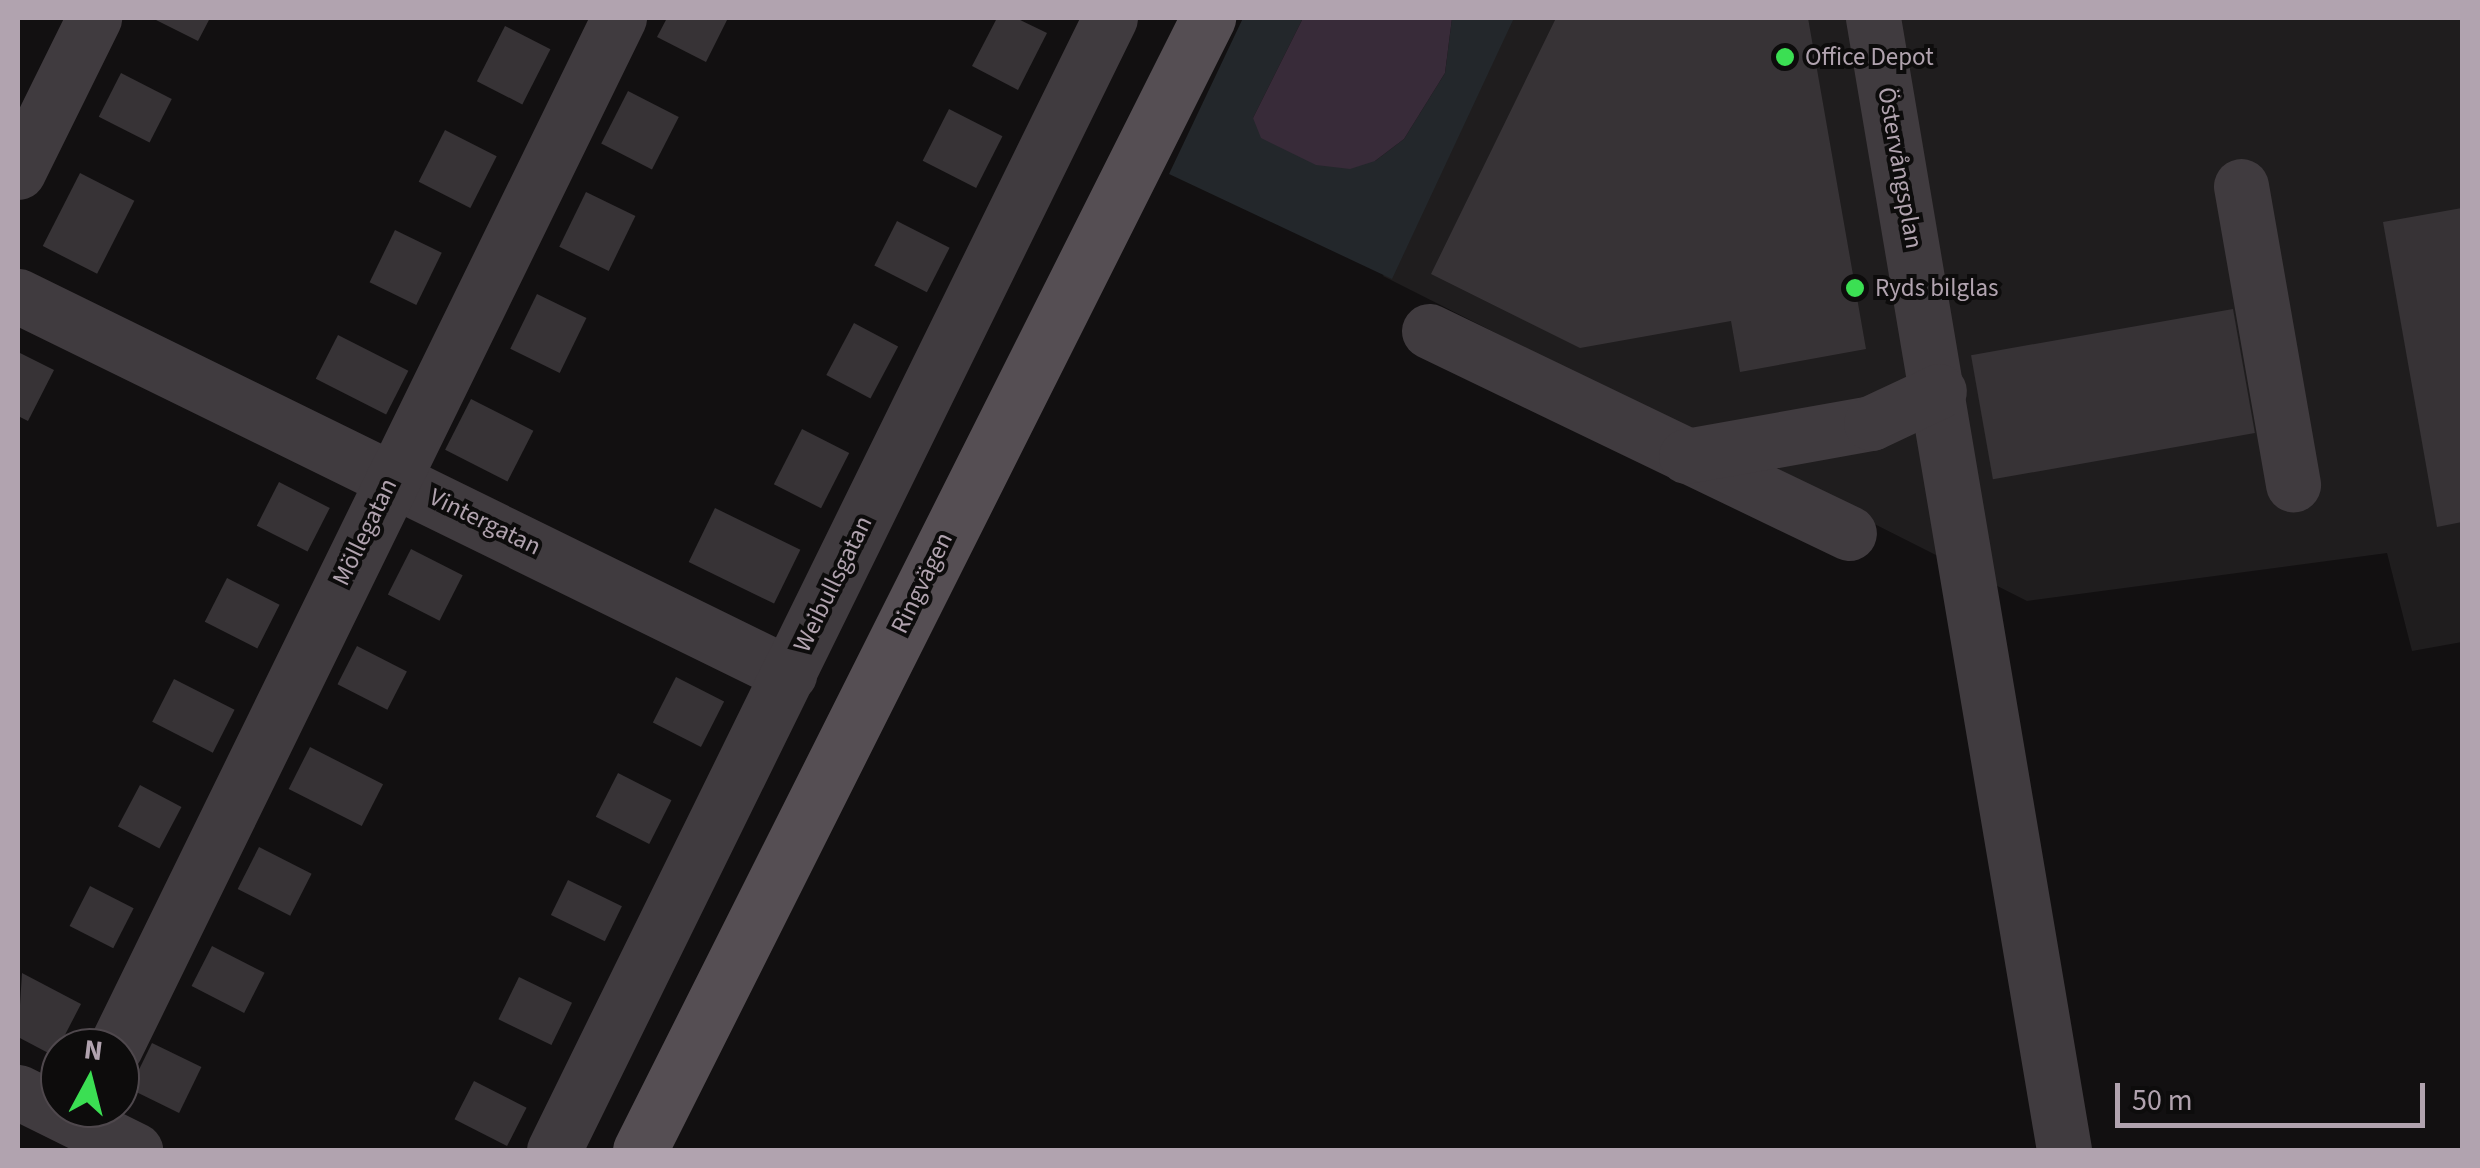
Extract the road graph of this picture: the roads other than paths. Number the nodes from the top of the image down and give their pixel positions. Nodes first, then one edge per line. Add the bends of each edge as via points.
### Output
1 (94, 18) edge
2 (619, 18) edge
3 (1110, 18) edge
4 (1208, 18) edge
5 (1873, 18) edge
6 (18, 172) edge
7 (2242, 186) dead end
8 (18, 296) edge
9 (1429, 331) dead end
10 (1943, 414) junction
11 (1686, 456) junction
12 (392, 476) junction
13 (2293, 485) dead end
14 (1849, 534) dead end
15 (789, 674) junction
16 (125, 1028) edge
17 (18, 1092) edge
18 (40, 1105) edge
19 (80, 1128) edge
20 (135, 1150) edge
21 (554, 1150) edge
22 (640, 1150) edge
23 (2064, 1150) edge

1 - 6 street
2 - 12 street, Möllegatan
3 - 15 street, Weibullsgatan
4 - 22 main road, Ringvägen
5 - 10 street, Östervångsplan
7 - 13 street
8 - 12 street, Vintergatan
9 - 11 street
10 - 11 street
10 - 23 street, Östervångsplan
11 - 14 street
12 - 15 street, Vintergatan
12 - 16 street, Möllegatan
15 - 21 street, Weibullsgatan
17 - 18 street
19 - 20 street

